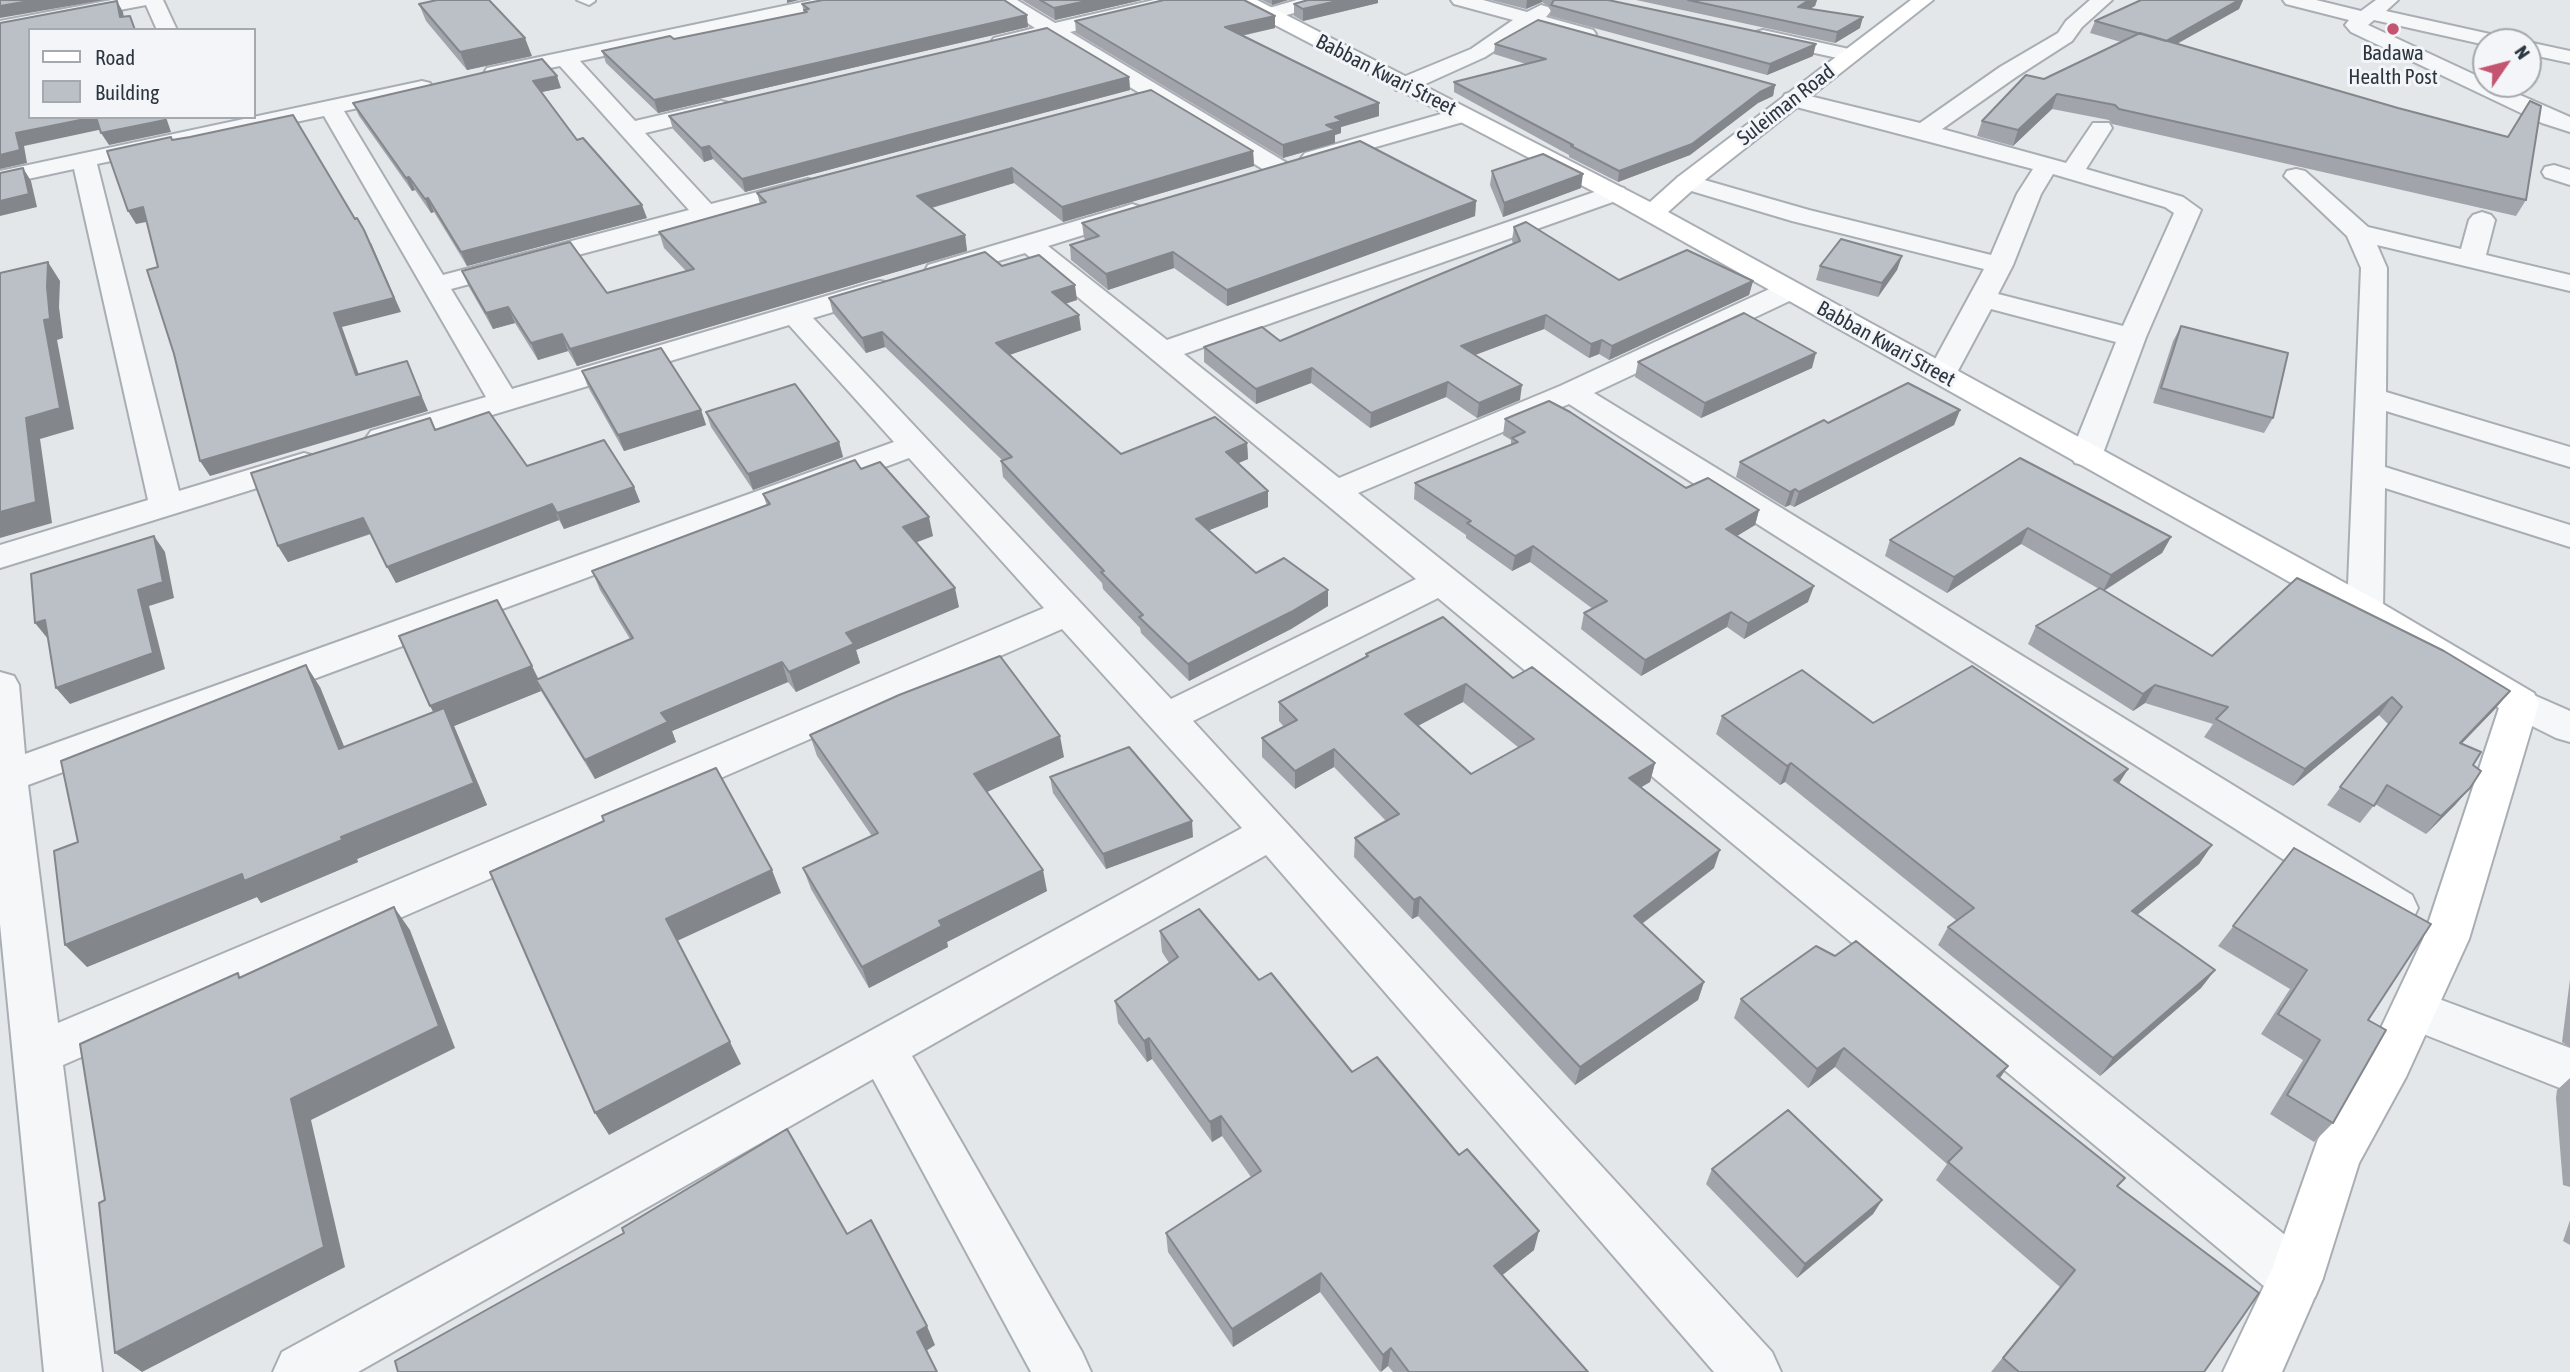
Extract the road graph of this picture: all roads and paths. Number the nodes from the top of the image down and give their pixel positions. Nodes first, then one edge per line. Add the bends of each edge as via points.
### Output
1 (143, 0) edge
2 (153, 0) edge
3 (583, 0) edge
4 (840, 0) edge
5 (1003, 0) edge
6 (1180, 0) edge
7 (1242, 0) edge
8 (1319, 0) edge
9 (1461, 0) edge
10 (1559, 0) edge
11 (1923, 0) edge
12 (2102, 0) edge
13 (2292, 0) edge
14 (2388, 0) edge
15 (589, 1) edge
16 (704, 9) dead end
17 (1269, 14) junction
18 (2367, 15) junction
19 (1529, 17) junction
20 (723, 26) junction
21 (0, 27) edge
22 (166, 28) edge
23 (1052, 30) junction
24 (1744, 32) edge
25 (2472, 36) edge
26 (1603, 39) edge
27 (984, 46) edge
28 (2542, 51) edge
29 (1852, 55) junction
30 (2570, 57) edge
31 (565, 58) junction
32 (474, 77) edge
33 (447, 83) edge
34 (1404, 85) junction
35 (1155, 93) junction
36 (1789, 93) junction
37 (1129, 100) edge
38 (740, 104) edge
39 (330, 107) junction
40 (1462, 115) junction
41 (256, 117) edge
42 (245, 119) edge
43 (210, 124) edge
44 (2570, 125) edge
45 (2101, 128) edge
46 (631, 129) junction
47 (1924, 131) junction
48 (84, 160) junction
49 (1278, 168) junction
50 (2059, 169) junction
51 (2296, 176) dead end
52 (0, 178) edge
53 (1239, 180) edge
54 (824, 181) edge
55 (1688, 182) junction
56 (1615, 193) junction
57 (1160, 204) edge
58 (705, 213) junction
59 (1651, 214) junction
60 (2482, 219) dead end
61 (2359, 233) junction
62 (1030, 244) junction
63 (2472, 261) junction
64 (2000, 265) junction
65 (2570, 284) edge
66 (436, 285) junction
67 (1788, 290) junction
68 (1982, 298) junction
69 (795, 315) junction
70 (2132, 337) junction
71 (1162, 352) junction
72 (1942, 374) junction
73 (1571, 392) junction
74 (2370, 397) junction
75 (503, 400) junction
76 (915, 445) junction
77 (2086, 456) junction
78 (2570, 457) edge
79 (2368, 472) junction
80 (1333, 492) junction
81 (166, 507) junction
82 (2570, 536) edge
83 (0, 557) edge
84 (1442, 581) junction
85 (2365, 609) junction
86 (1069, 612) junction
87 (0, 685) edge
88 (2520, 703) junction
89 (1166, 718) junction
90 (2570, 729) edge
91 (6, 778) junction
92 (1271, 832) junction
93 (2446, 939) junction
94 (2414, 1010) junction
95 (882, 1049) junction
96 (37, 1054) junction
97 (2570, 1070) edge
98 (2296, 1278) junction
99 (333, 1364) edge
100 (73, 1372) edge
101 (1062, 1372) edge
102 (1752, 1372) edge
103 (2252, 1372) edge

1 - 21 street
2 - 22 street
3 - 15 lane
4 - 20 street
5 - 23 street
6 - 23 street
7 - 17 street, Babban Kwari Street
8 - 17 street
9 - 19 street
10 - 19 street
11 - 29 street, Suleiman Road
12 - 47 street via 2065,37
13 - 18 street
14 - 18 street
16 - 20 street
17 - 34 street, Babban Kwari Street
18 - 25 street
18 - 44 street via 2356,25 2369,34
19 - 26 street
19 - 34 street via 1478,53
20 - 31 street
23 - 27 street
23 - 35 street
24 - 29 street
28 - 30 street
29 - 36 street, Suleiman Road
31 - 32 street
31 - 46 street
33 - 39 street
34 - 40 street, Babban Kwari Street
35 - 37 street
35 - 49 street
36 - 47 street
36 - 55 street, Suleiman Road
38 - 46 street
39 - 41 street
39 - 66 street
40 - 49 street
40 - 56 street, Babban Kwari Street
42 - 43 street
43 - 48 street
45 - 50 street
46 - 58 street
47 - 50 street
48 - 52 street
48 - 81 street
49 - 53 street
50 - 64 street via 2029,194
50 - 70 street via 2188,210
51 - 61 street
54 - 58 street
55 - 59 street, Suleiman Road
55 - 64 street via 1801,216
56 - 59 street, Babban Kwari Street
56 - 71 street
57 - 62 street
58 - 66 street
59 - 67 street, Babban Kwari Street
60 - 63 street
61 - 63 street
61 - 74 street via 2374,268
62 - 69 street
62 - 71 street
63 - 65 street
64 - 68 street
66 - 75 street
67 - 72 street, Babban Kwari Street
67 - 73 street
68 - 70 street
68 - 72 street
69 - 75 street
69 - 76 street
70 - 77 street
71 - 80 street
72 - 77 street, Babban Kwari Street
73 - 80 street
73 - 93 street
74 - 78 street
74 - 79 street
75 - 81 street
76 - 86 street
76 - 91 street
77 - 85 street, Babban Kwari Street
79 - 82 street
79 - 85 street
80 - 84 street
81 - 83 street
84 - 89 street
84 - 98 street
85 - 88 street, Babban Kwari Street
86 - 89 street
86 - 96 street
87 - 91 street
88 - 90 street
88 - 93 street
89 - 92 street
91 - 96 street
92 - 95 street
92 - 102 street
93 - 94 street
94 - 97 street
94 - 98 street via 2336,1156
95 - 99 street
95 - 101 street
96 - 100 street
98 - 103 street

